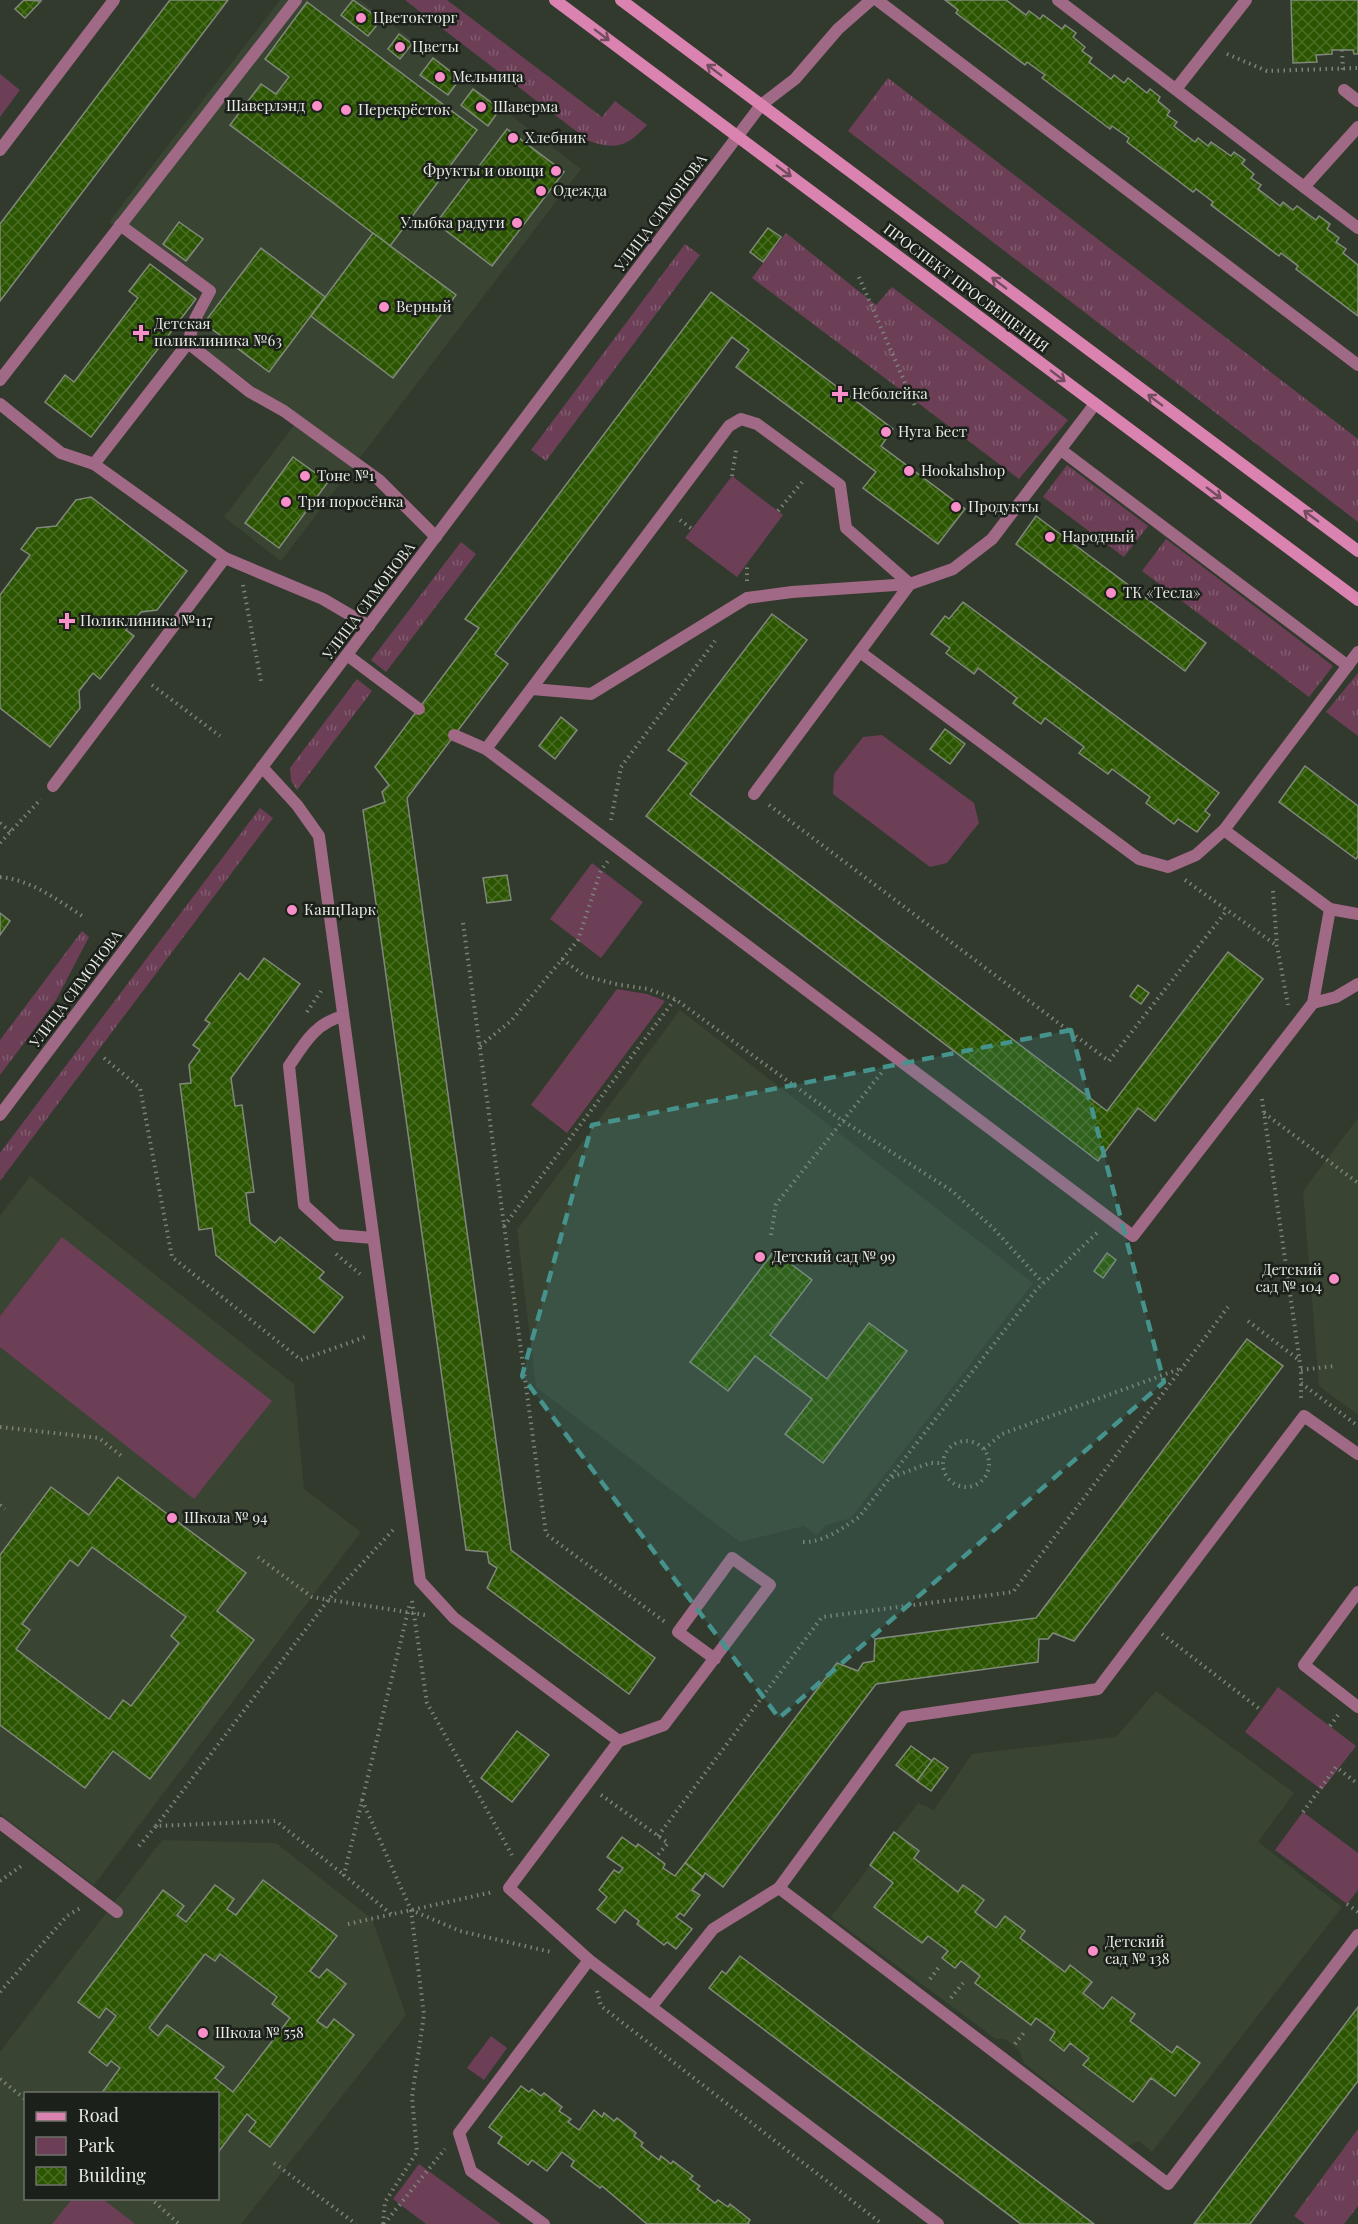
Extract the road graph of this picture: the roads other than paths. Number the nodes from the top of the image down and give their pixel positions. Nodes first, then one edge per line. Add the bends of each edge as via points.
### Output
1 (114, 0) edge
2 (296, 0) edge
3 (555, 0) edge
4 (621, 0) edge
5 (871, 0) edge
6 (877, 0) edge
7 (1058, 0) edge
8 (1246, 0) edge
9 (1176, 89) junction
10 (1344, 90) dead end
11 (1358, 101) edge
12 (761, 105) junction
13 (1358, 127) edge
14 (738, 136) junction
15 (0, 150) edge
16 (1304, 187) junction
17 (120, 225) junction
18 (1358, 228) edge
19 (188, 343) junction
20 (1358, 365) edge
21 (0, 380) edge
22 (0, 404) edge
23 (1095, 404) junction
24 (1060, 450) junction
25 (94, 464) junction
26 (436, 537) junction
27 (1358, 551) edge
28 (225, 558) junction
29 (910, 584) junction
30 (1358, 600) edge
31 (369, 626) junction
32 (860, 652) junction
33 (1358, 652) edge
34 (347, 655) junction
35 (1348, 666) junction
36 (532, 689) junction
37 (419, 709) dead end
38 (454, 735) dead end
39 (486, 749) junction
40 (262, 767) junction
41 (52, 786) road end
42 (754, 794) road end
43 (1224, 830) junction
44 (1330, 909) junction
45 (1358, 914) edge
46 (1358, 984) edge
47 (1313, 1003) junction
48 (343, 1016) junction
49 (0, 1114) edge
50 (373, 1238) junction
51 (1358, 1454) edge
52 (1358, 1592) edge
53 (715, 1659) junction
54 (1358, 1707) edge
55 (619, 1741) junction
56 (0, 1823) edge
57 (779, 1888) junction
58 (117, 1912) dead end
59 (1358, 1935) edge
60 (589, 1960) junction
61 (651, 2007) junction
62 (543, 2224) edge
63 (938, 2224) edge

1 - 15 street
2 - 17 street
3 -> 14 main road, ПРОСПЕКТ ПРОСВЕЩЕНИЯ
12 -> 4 main road, ПРОСПЕКТ ПРОСВЕЩЕНИЯ
5 - 12 street, УЛИЦА СИМОНОВА via 838,29 795,79
6 - 20 street
7 - 9 street
8 - 9 street
9 - 16 street
10 - 11 street
12 - 14 street, УЛИЦА СИМОНОВА
27 -> 12 main road, ПРОСПЕКТ ПРОСВЕЩЕНИЯ
13 - 16 street
14 -> 23 main road, ПРОСПЕКТ ПРОСВЕЩЕНИЯ
14 - 26 street, УЛИЦА СИМОНОВА
16 - 18 street
17 - 19 street via 210,291
17 - 21 street
19 - 25 street
19 - 26 street via 250,392 284,411 379,480
22 - 25 street via 61,453
23 - 24 street
23 -> 30 main road, ПРОСПЕКТ ПРОСВЕЩЕНИЯ
24 - 29 street via 992,538 953,569
24 - 35 street
25 - 28 street
26 - 31 street, УЛИЦА СИМОНОВА
28 - 31 street via 323,599
28 - 41 street
29 - 32 street
29 - 36 street via 747,598 591,694
29 - 36 street via 846,528 840,485 757,424 741,419 729,426
31 - 34 street, УЛИЦА СИМОНОВА
32 - 42 street
32 - 43 street via 1139,859 1167,867 1196,855
33 - 35 street
34 - 37 street
34 - 40 street, УЛИЦА СИМОНОВА
35 - 43 street
36 - 39 street
38 - 39 street
39 - 47 street via 1134,1236
40 - 48 street via 297,805 318,836
40 - 49 street, УЛИЦА СИМОНОВА
43 - 44 street
44 - 45 street
44 - 47 street
46 - 47 street via 1336,997
48 - 50 street
48 - 50 street via 330,1019 313,1031 289,1066 304,1205 337,1235
50 - 55 street via 420,1581 454,1618
51 - 57 street via 1304,1416 1098,1689 904,1717
52 - 54 street via 1304,1665
53 - 53 street via 770,1585 732,1558 678,1632
53 - 55 street via 664,1725
55 - 60 street via 509,1888
56 - 58 street
57 - 59 street via 1168,2184
57 - 61 street via 713,1929
60 - 61 street
60 - 62 street via 459,2133 471,2171
61 - 63 street

